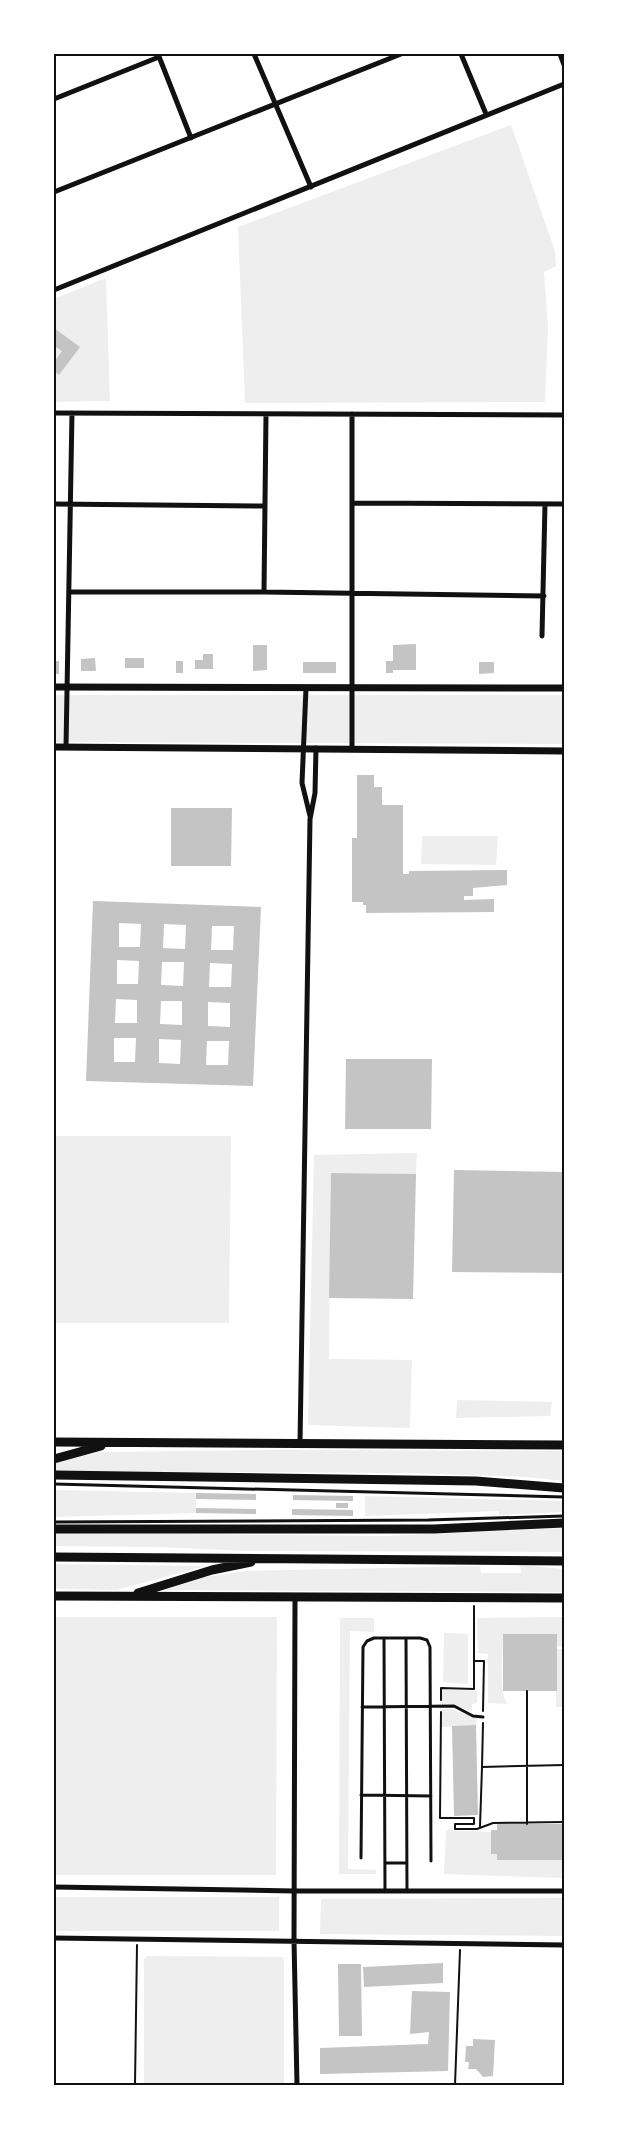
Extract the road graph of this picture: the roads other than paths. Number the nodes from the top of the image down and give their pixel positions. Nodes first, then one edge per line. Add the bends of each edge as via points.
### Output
1 (254, 54) edge
2 (401, 54) edge
3 (460, 54) edge
4 (560, 54) edge
5 (158, 55) edge
6 (564, 65) edge
7 (564, 84) edge
8 (54, 99) edge
9 (275, 106) junction
10 (486, 114) junction
11 (191, 138) junction
12 (311, 187) junction
13 (54, 192) edge
14 (54, 290) edge
15 (54, 413) edge
16 (72, 413) junction
17 (266, 414) junction
18 (352, 414) junction
19 (564, 415) edge
20 (352, 503) junction
21 (54, 504) edge
22 (70, 504) junction
23 (545, 504) junction
24 (564, 504) edge
25 (264, 506) junction
26 (69, 592) junction
27 (264, 592) junction
28 (352, 593) junction
29 (544, 596) junction
30 (542, 636) dead end
31 (54, 688) edge
32 (67, 688) junction
33 (306, 688) junction
34 (351, 688) junction
35 (564, 688) edge
36 (54, 747) edge
37 (66, 747) junction
38 (304, 748) junction
39 (316, 748) junction
40 (352, 748) junction
41 (564, 751) edge
42 (310, 819) junction
43 (54, 1442) edge
44 (114, 1443) junction
45 (300, 1444) junction
46 (564, 1444) edge
47 (54, 1459) edge
48 (54, 1476) edge
49 (54, 1484) edge
50 (564, 1488) edge
51 (564, 1497) edge
52 (564, 1516) edge
53 (54, 1522) edge
54 (564, 1523) edge
55 (54, 1529) edge
56 (54, 1557) edge
57 (273, 1558) junction
58 (564, 1560) edge
59 (54, 1596) edge
60 (124, 1596) junction
61 (296, 1597) junction
62 (564, 1598) edge
63 (384, 1638) junction
64 (406, 1638) junction
65 (362, 1707) junction
66 (384, 1707) junction
67 (407, 1707) junction
68 (431, 1707) junction
69 (483, 1717) road end
70 (361, 1795) junction
71 (385, 1796) junction
72 (407, 1796) junction
73 (431, 1796) junction
74 (361, 1858) dead end
75 (431, 1861) dead end
76 (407, 1862) junction
77 (385, 1863) junction
78 (54, 1887) edge
79 (294, 1890) junction
80 (384, 1891) junction
81 (407, 1891) junction
82 (564, 1891) edge
83 (54, 1938) edge
84 (294, 1940) junction
85 (564, 1945) edge
86 (297, 2085) edge

1 - 9 street
2 - 9 street
3 - 10 street
4 - 6 street
5 - 8 street
5 - 11 street
7 - 10 street
9 - 11 street
9 - 12 street
10 - 12 street
11 - 13 street
12 - 14 street
15 - 16 street
16 - 17 street
16 - 22 street
17 - 18 street
17 - 25 street
18 - 19 street
18 - 20 street
20 - 23 street
20 - 28 street
21 - 22 street
22 - 25 street
22 - 26 street
23 - 24 street
23 - 29 street
25 - 27 street
26 - 27 street
26 - 32 street
27 - 28 street
28 - 29 street
28 - 34 street
29 - 30 street
31 - 32 street
32 - 33 street
32 - 37 street
33 - 34 street
33 - 38 street
34 - 35 street
34 - 40 street
36 - 37 street
37 - 38 street
38 - 39 street
38 - 42 street via 302,783
39 - 40 street
39 - 42 street via 315,793
40 - 41 street
42 - 45 street
43 - 44 main road
44 - 45 main road
44 - 47 main road
45 - 46 main road
48 - 50 main road via 476,1481
49 - 51 lane
52 - 53 lane
54 - 55 main road via 424,1529
56 - 57 main road
57 - 58 main road
57 - 60 main road via 217,1569
59 - 60 main road
60 - 61 main road
61 - 62 main road
61 - 79 street
63 - 64 lane
63 - 65 lane via 370,1638 363,1647
63 - 66 lane
64 - 67 lane
64 - 68 lane via 424,1638 429,1643
65 - 66 lane
65 - 70 lane
66 - 67 lane
66 - 71 lane
67 - 68 lane
67 - 72 lane
68 - 69 lane via 457,1707 473,1716
68 - 73 lane
70 - 71 lane
70 - 74 lane
71 - 72 lane
71 - 77 lane
72 - 73 lane
72 - 76 lane
73 - 75 lane
76 - 77 lane
76 - 81 lane
77 - 80 lane
78 - 79 street
79 - 80 street
79 - 84 street
80 - 81 street
81 - 82 street
83 - 84 street
84 - 85 street
84 - 86 street

